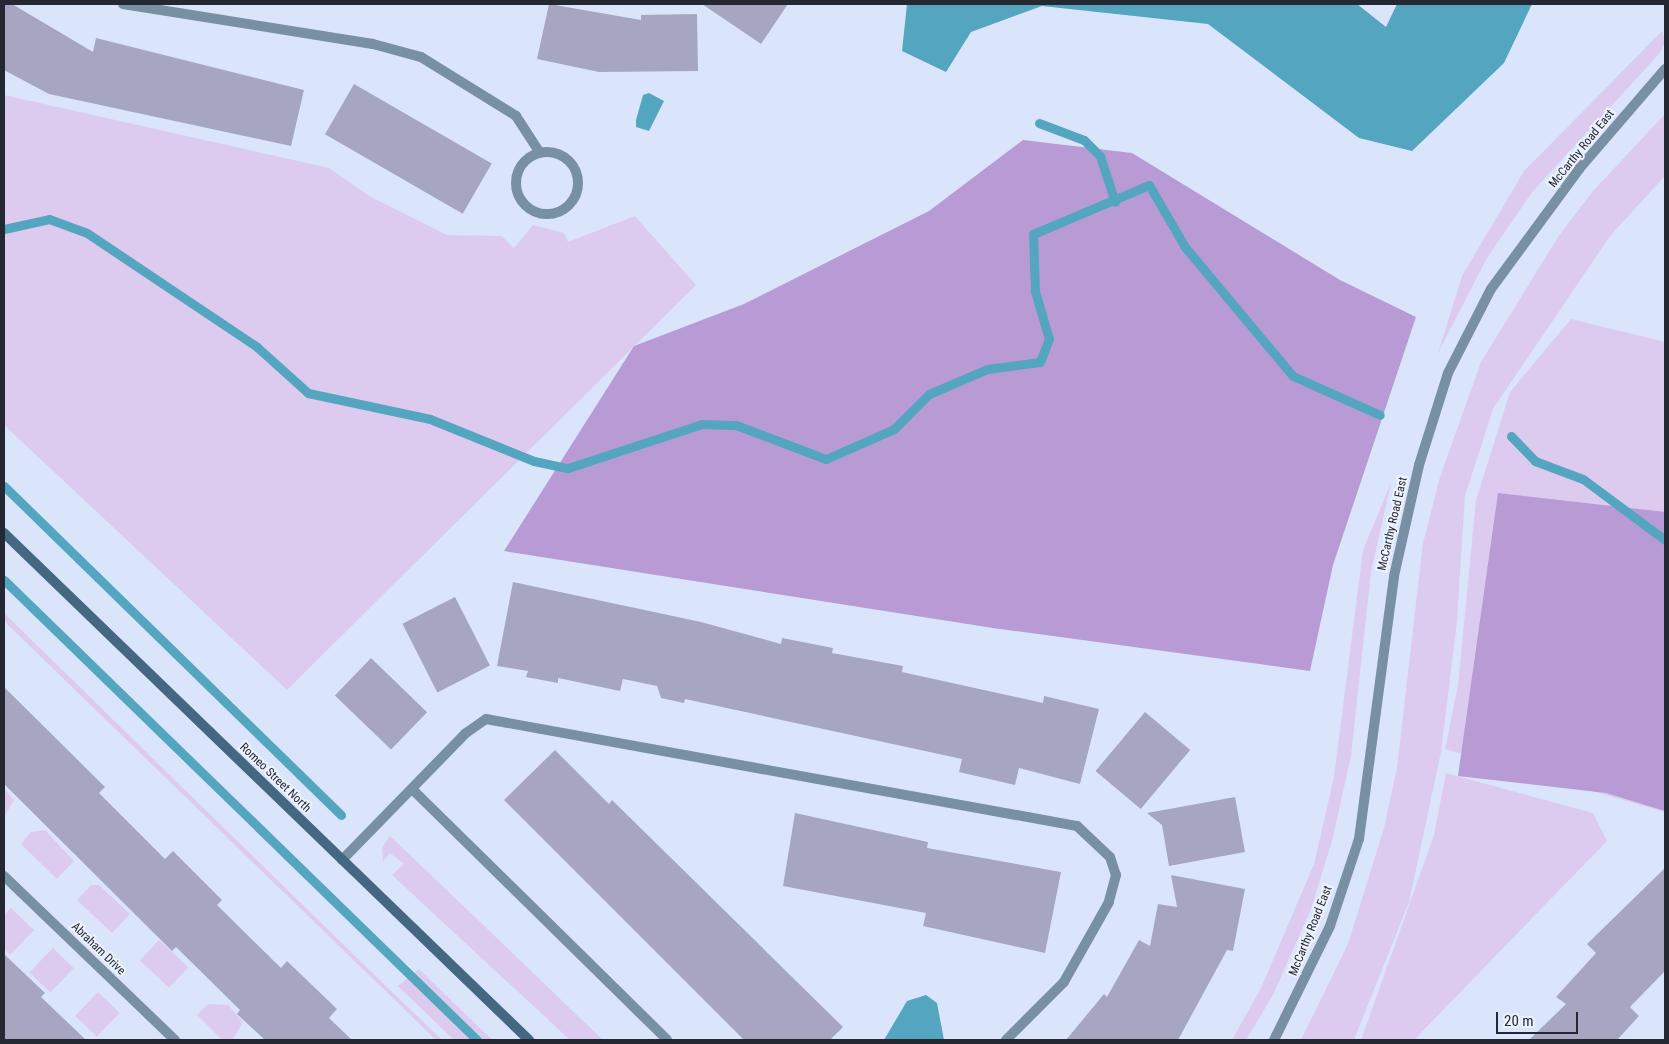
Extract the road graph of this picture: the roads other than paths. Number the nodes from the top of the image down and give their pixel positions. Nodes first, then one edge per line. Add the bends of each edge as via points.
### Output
1 (123, 4) edge
2 (1665, 69) edge
3 (540, 153) junction
4 (4, 533) edge
5 (413, 790) junction
6 (342, 860) junction
7 (4, 876) edge
8 (175, 1040) edge
9 (529, 1040) edge
10 (667, 1040) edge
11 (1006, 1040) edge
12 (1274, 1040) edge

1 - 3 street via 373,44 420,57 516,116
2 - 12 street, McCarthy Road East via 1579,169 1491,289 1448,373 1419,464 1394,576 1359,839 1330,926
3 - 3 street via 523,164 518,193 531,210 560,212 578,188 575,168 560,154
4 - 6 main road, Romeo Street North
5 - 6 street
5 - 10 street
5 - 11 street via 466,733 493,719 1077,826 1110,857 1116,875 1109,902 1064,982
6 - 9 main road, Romeo Street North
7 - 8 street, Abraham Drive

